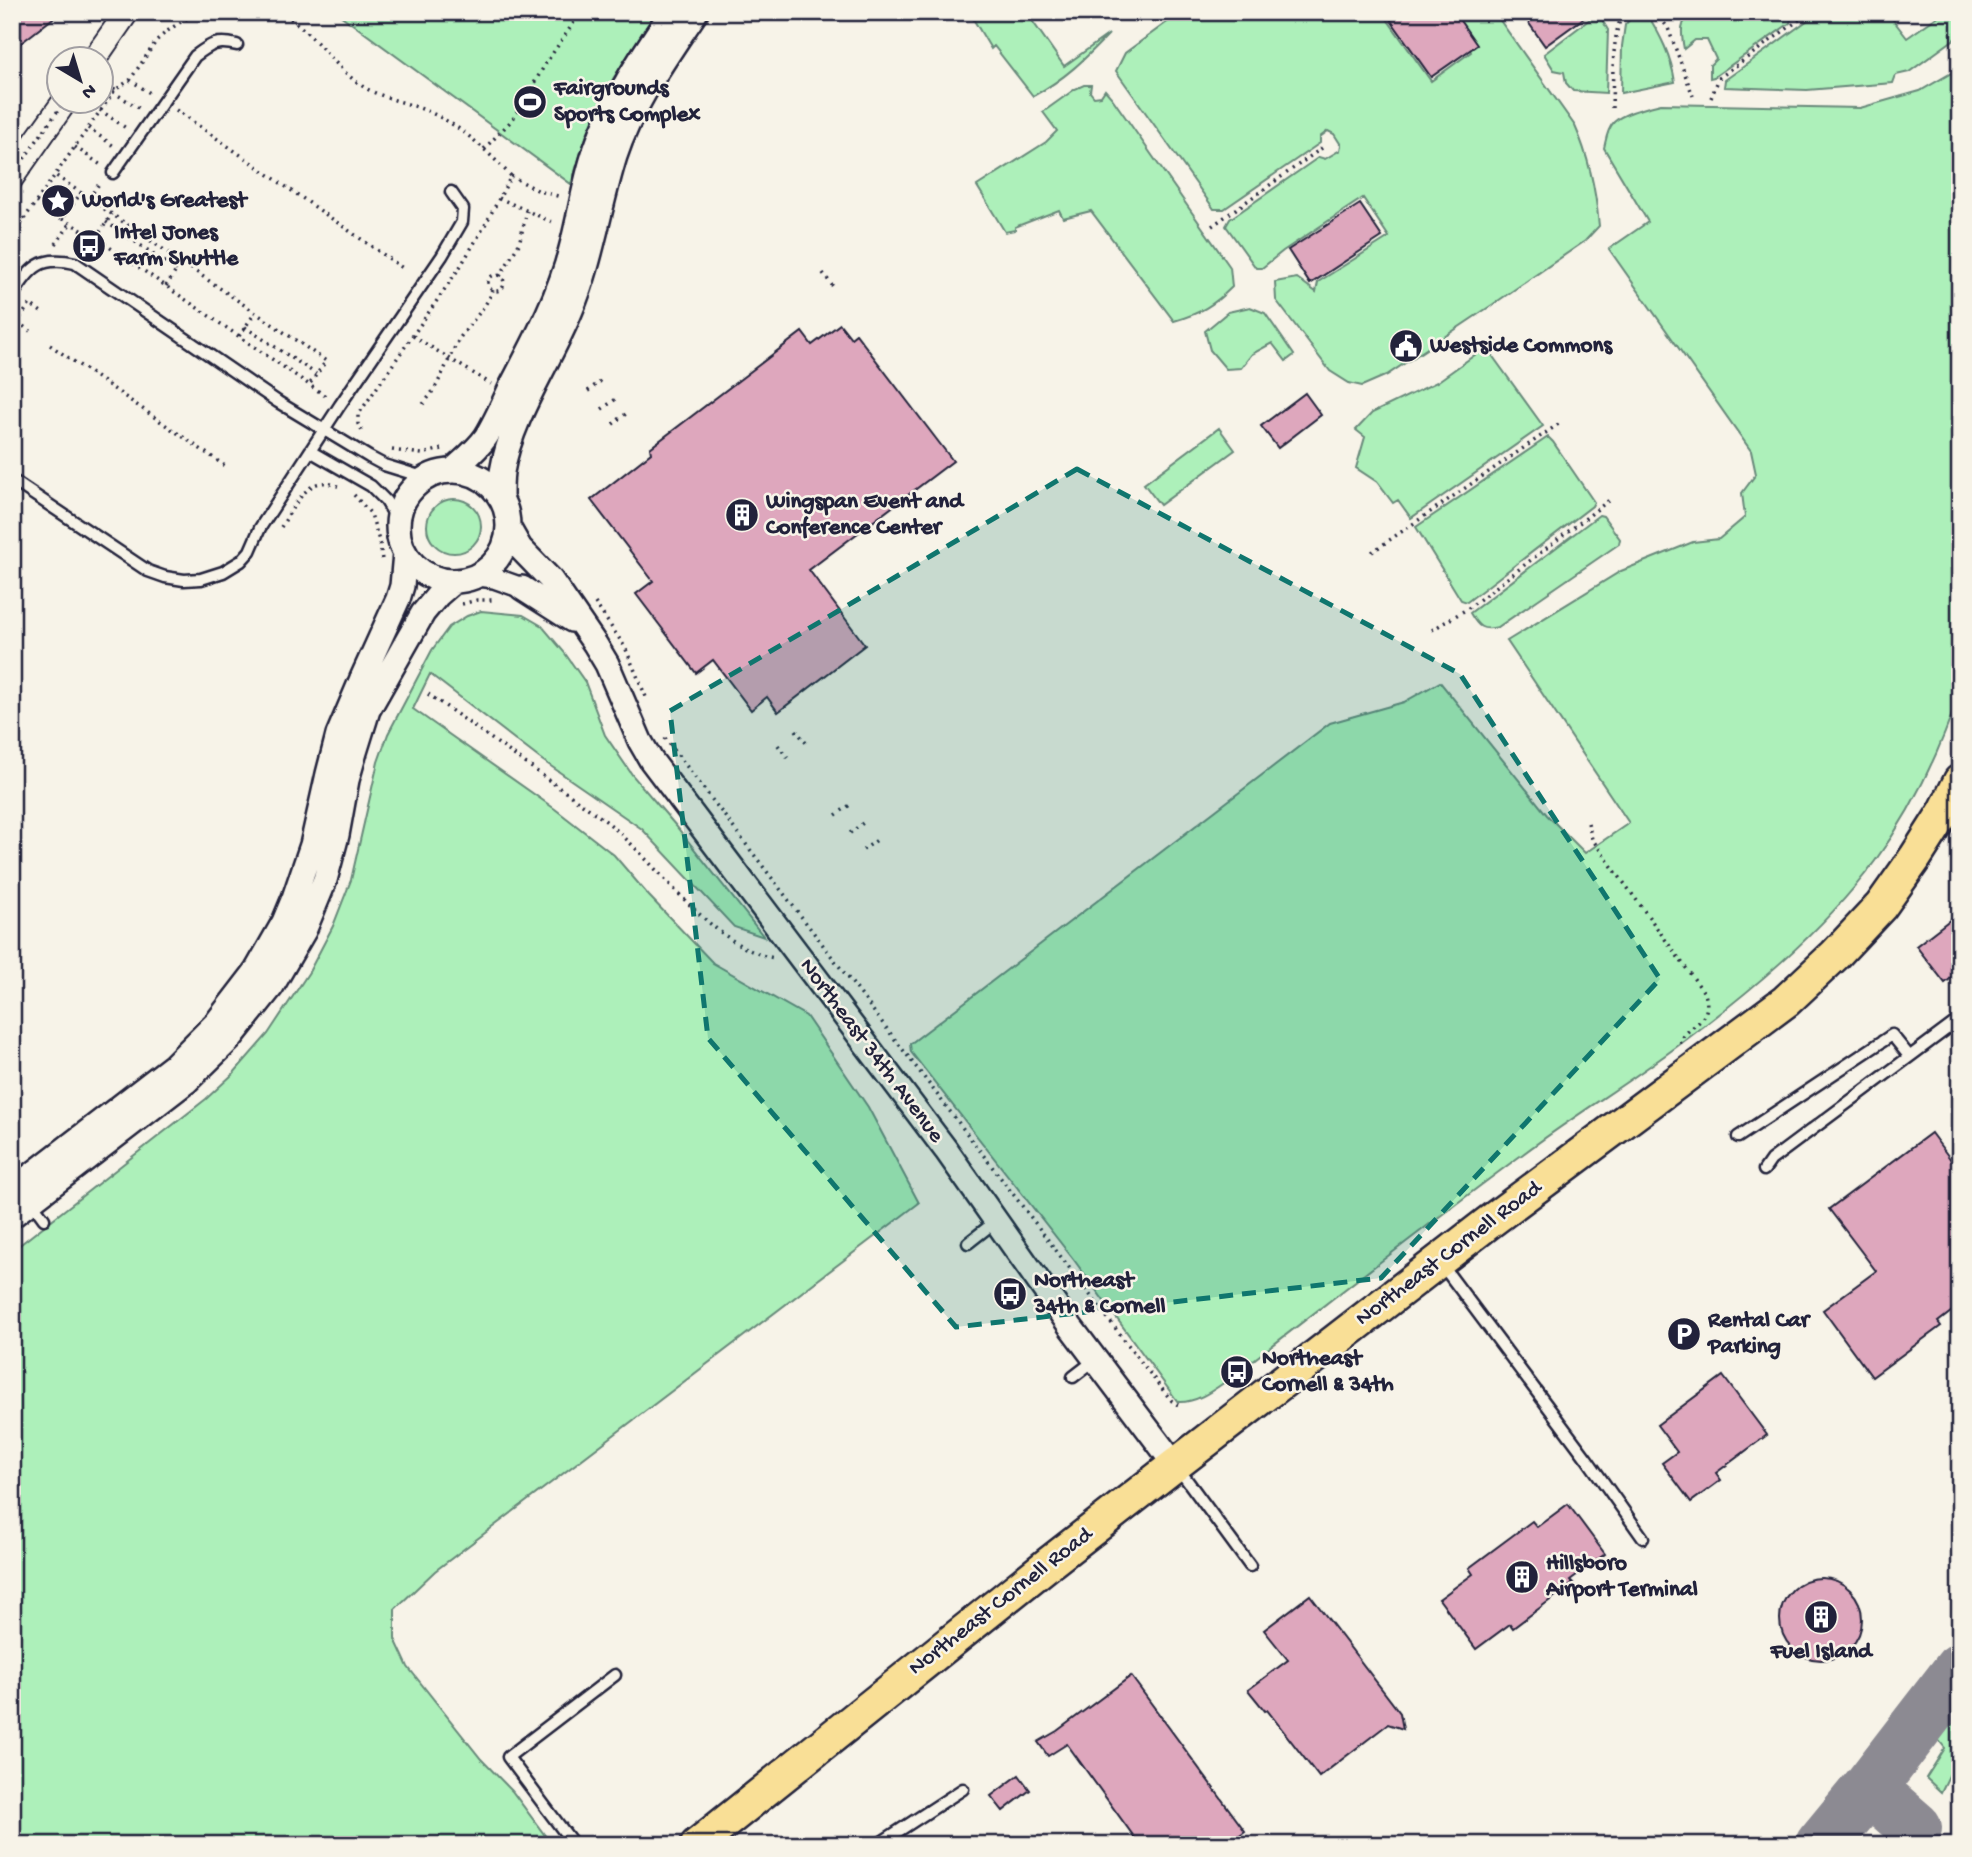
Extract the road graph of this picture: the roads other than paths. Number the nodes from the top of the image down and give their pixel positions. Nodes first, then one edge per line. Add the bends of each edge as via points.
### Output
1 (672, 12) edge
2 (696, 12) edge
3 (237, 45) dead end
4 (113, 173) dead end
5 (451, 192) dead end
6 (12, 296) edge
7 (324, 429) junction
8 (310, 451) junction
9 (452, 471) junction
10 (426, 478) junction
11 (12, 480) edge
12 (501, 498) junction
13 (398, 523) junction
14 (509, 527) junction
15 (405, 553) junction
16 (479, 576) junction
17 (453, 582) junction
18 (522, 587) joint
19 (583, 628) junction
20 (1960, 781) edge
21 (1960, 1019) edge
22 (1909, 1056) junction
23 (1738, 1137) dead end
24 (1764, 1170) dead end
25 (24, 1194) edge
26 (12, 1216) edge
27 (996, 1221) junction
28 (968, 1242) dead end
29 (1439, 1261) junction
30 (1096, 1360) junction
31 (1073, 1377) dead end
32 (1175, 1465) junction
33 (1643, 1538) dead end
34 (1250, 1566) dead end
35 (615, 1675) dead end
36 (963, 1789) dead end
37 (709, 1839) edge
38 (574, 1845) edge
39 (877, 1845) edge

1 - 9 street via 616,101 596,150 571,249 544,324 486,437
2 - 12 street via 638,104 616,154 573,307 508,448
3 - 4 lane via 223,41 195,56
5 - 7 lane via 463,209 462,222
6 - 7 lane via 39,264 54,260 75,263
7 - 8 lane
7 - 10 lane via 384,465
8 - 11 lane via 250,551 223,572 201,579 184,580 148,571
8 - 13 lane via 371,486
9 - 10 street
9 - 12 street via 479,478
10 - 13 street via 406,497
12 - 14 street
13 - 15 street
14 - 16 street via 500,556
14 - 19 street, Northeast 34th Avenue via 520,548 551,580
15 - 17 street via 427,575
15 - 25 street via 398,599 338,735 304,871 284,922 256,971 216,1023 174,1065
16 - 17 street
16 - 18 street, Northeast 34th Avenue
17 - 25 street via 423,613 368,710 325,880 304,931 272,986 193,1076
18 - 19 street, Northeast 34th Avenue
19 - 27 street, Northeast 34th Avenue via 607,664 651,760
20 - 29 highway, Northeast Cornell Road via 1949,814 1881,906 1786,1001
21 - 22 lane
22 - 23 lane via 1892,1035
22 - 24 lane via 1771,1160
25 - 26 street
27 - 28 lane
27 - 30 street, Northeast 34th Avenue
29 - 32 highway, Northeast Cornell Road
29 - 33 lane
30 - 31 lane
30 - 32 street, Northeast 34th Avenue
32 - 34 lane
32 - 37 highway, Northeast Cornell Road
35 - 38 lane via 508,1757
36 - 39 lane

